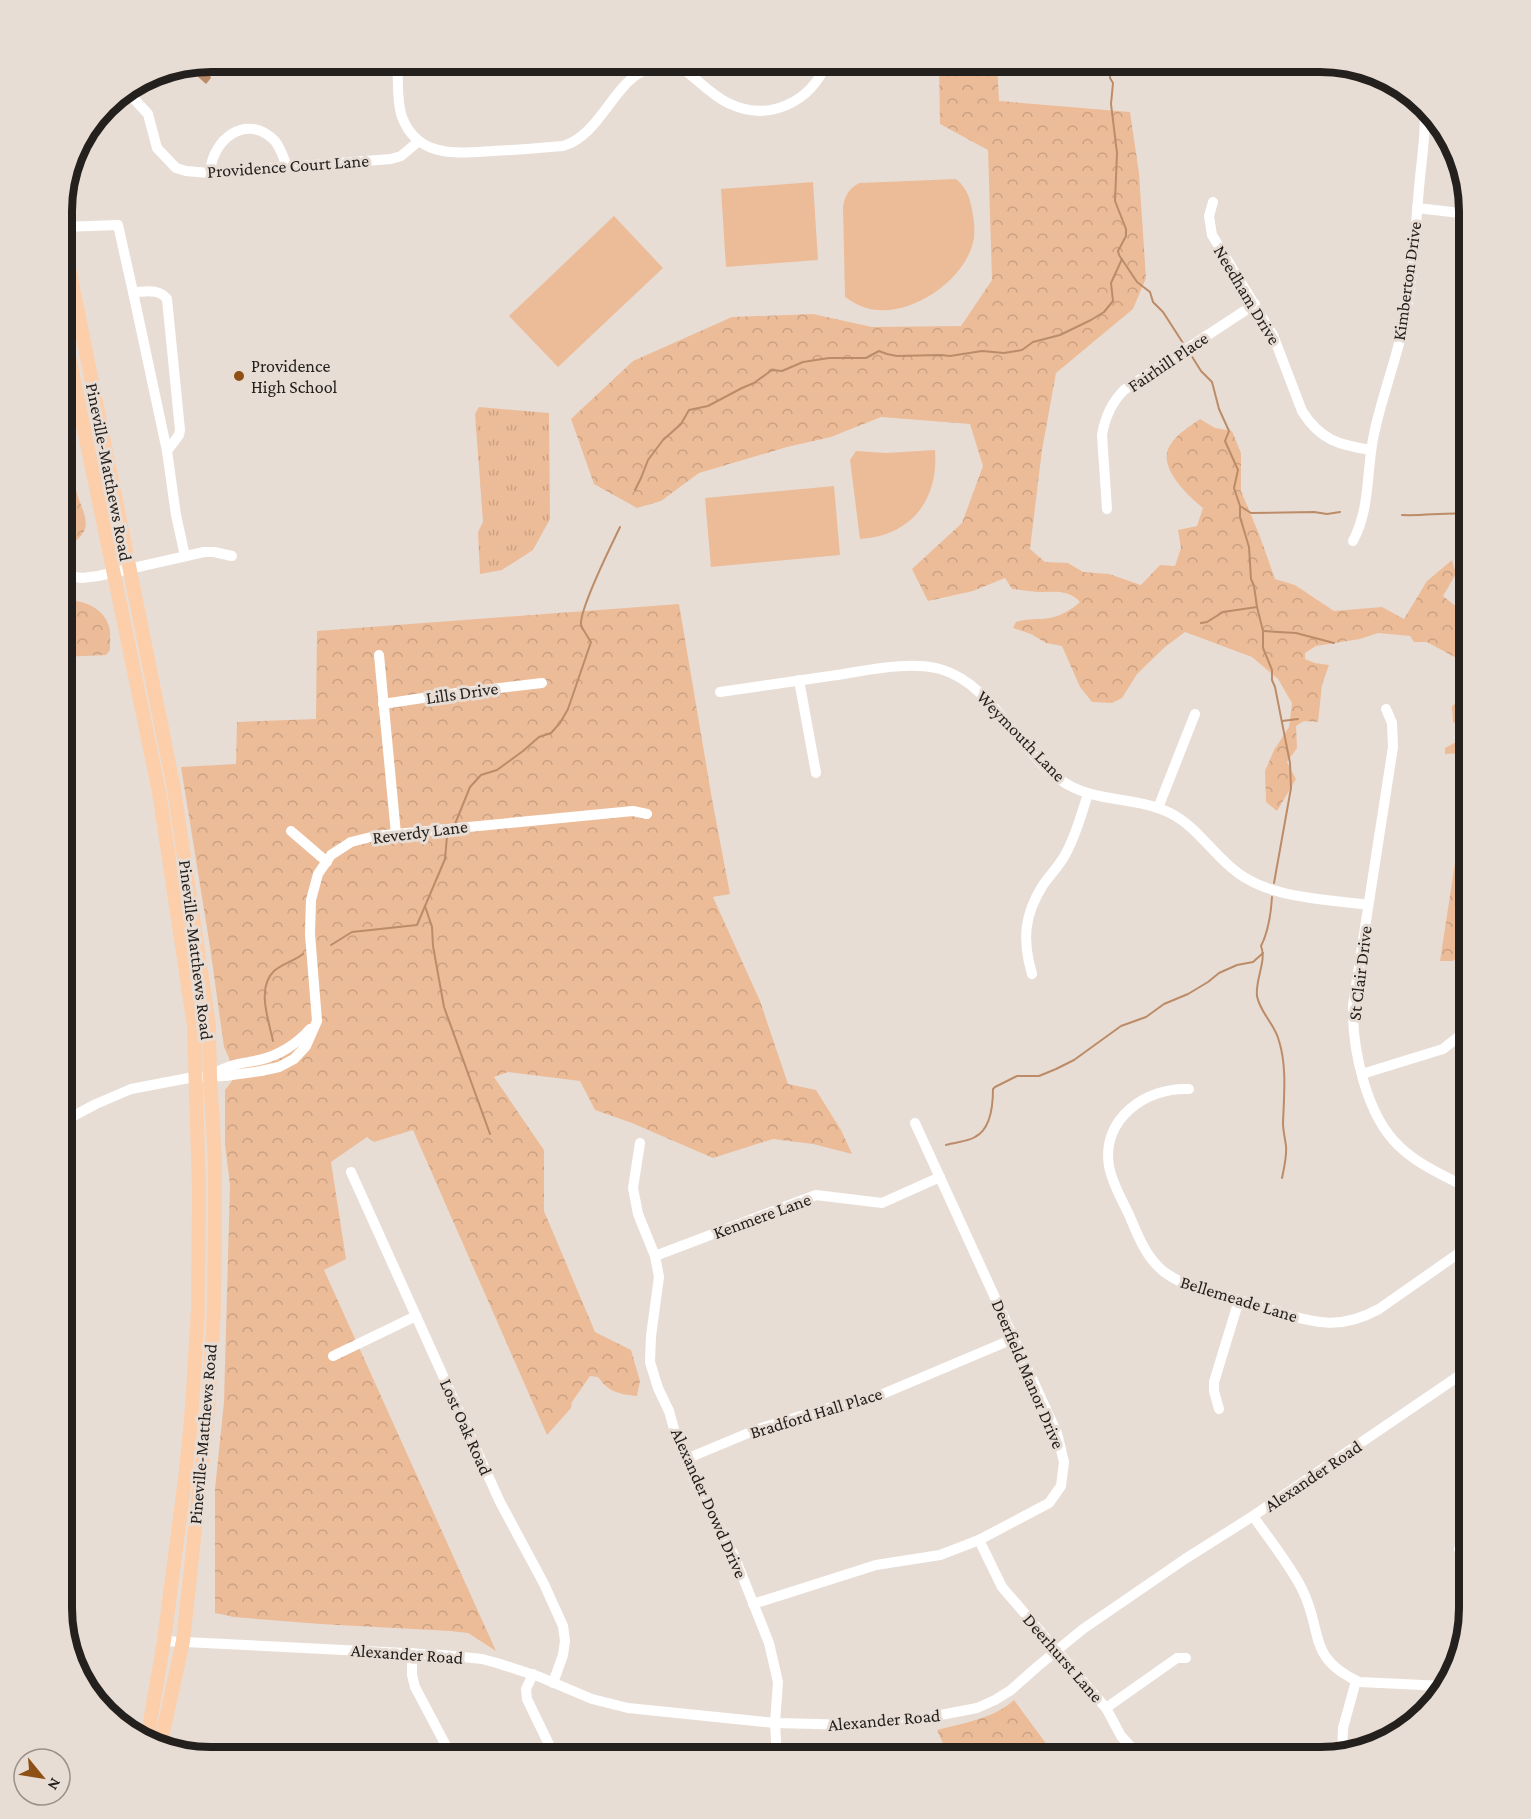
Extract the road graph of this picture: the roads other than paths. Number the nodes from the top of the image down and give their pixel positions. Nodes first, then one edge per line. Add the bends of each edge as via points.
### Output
1 (398, 72) edge
2 (644, 72) edge
3 (687, 72) edge
4 (822, 72) edge
5 (130, 98) edge
6 (1424, 119) edge
7 (419, 141) junction
8 (286, 167) junction
9 (210, 173) junction
10 (1213, 202) dead end
11 (1417, 208) junction
12 (1459, 213) edge
13 (72, 227) edge
14 (72, 290) edge
15 (133, 292) junction
16 (1255, 304) junction
17 (72, 365) edge
18 (1371, 450) junction
19 (166, 451) junction
20 (1107, 509) dead end
21 (1353, 541) dead end
22 (185, 556) junction
23 (232, 556) dead end
24 (121, 571) junction
25 (72, 576) edge
26 (379, 655) dead end
27 (799, 680) junction
28 (542, 683) dead end
29 (720, 692) dead end
30 (383, 704) junction
31 (1386, 709) dead end
32 (1195, 714) dead end
33 (816, 773) dead end
34 (1088, 794) junction
35 (1158, 808) junction
36 (647, 814) dead end
37 (291, 831) dead end
38 (396, 834) junction
39 (327, 862) junction
40 (1368, 905) junction
41 (1032, 974) dead end
42 (1459, 1036) edge
43 (1362, 1074) junction
44 (210, 1076) junction
45 (194, 1077) junction
46 (1189, 1089) dead end
47 (72, 1117) edge
48 (915, 1123) dead end
49 (640, 1143) dead end
50 (351, 1172) dead end
51 (940, 1177) junction
52 (1459, 1183) edge
53 (1459, 1254) edge
54 (655, 1256) junction
55 (1239, 1300) junction
56 (416, 1316) junction
57 (1012, 1339) junction
58 (333, 1356) dead end
59 (1459, 1376) edge
60 (1219, 1409) dead end
61 (686, 1459) junction
62 (1253, 1516) junction
63 (979, 1540) junction
64 (753, 1604) junction
65 (164, 1641) junction
66 (183, 1641) junction
67 (1057, 1650) junction
68 (412, 1653) junction
69 (1186, 1658) dead end
70 (533, 1674) junction
71 (1356, 1681) junction
72 (553, 1683) junction
73 (1435, 1686) edge
74 (1106, 1708) junction
75 (775, 1723) junction
76 (148, 1732) edge
77 (162, 1738) edge
78 (1342, 1745) edge
79 (446, 1747) edge
80 (550, 1747) edge
81 (776, 1747) edge
82 (1131, 1747) edge

1 - 7 street via 402,116
2 - 7 street via 632,78 586,132 570,144 453,154
3 - 4 street via 721,99 763,110 797,100
5 - 9 street, Providence Court Lane via 148,114 157,148 176,168
6 - 11 street, Kimberton Drive
7 - 8 street, Providence Court Lane via 391,159
8 - 9 street, Providence Court Lane
8 - 9 street via 274,141 251,129 235,131 221,142
10 - 16 street, Needham Drive via 1209,216 1212,235
11 - 12 street
11 - 18 street, Kimberton Drive via 1404,321
13 - 15 street via 118,225
14 - 24 main road, Pineville-Matthews Road
15 - 19 street
15 - 19 street via 156,291 168,302 180,429
16 - 18 street, Needham Drive via 1274,335 1309,422 1329,439
16 - 20 street, Fairhill Place via 1124,390 1112,405 1102,435
17 - 24 main road, Pineville-Matthews Road
18 - 21 street, Kimberton Drive via 1365,508
19 - 22 street
22 - 23 street via 214,552
22 - 24 street
24 - 25 street
24 - 44 main road, Pineville-Matthews Road via 174,789 209,1025
24 - 45 main road, Pineville-Matthews Road via 194,1026
26 - 30 street
27 - 29 street, Weymouth Lane
27 - 33 street
27 - 34 street, Weymouth Lane via 875,669 941,669 980,693 1050,772
28 - 30 street, Lills Drive
30 - 38 street
31 - 40 street, St Clair Drive via 1392,723 1393,747
32 - 35 street
34 - 35 street, Weymouth Lane
34 - 41 street via 1071,843 1031,909 1025,942
35 - 40 street, Weymouth Lane via 1185,823 1237,872 1265,888
36 - 38 street, Reverdy Lane via 633,811
37 - 39 street
38 - 39 street, Reverdy Lane via 351,842
39 - 44 street, Reverdy Lane via 318,874 311,900 317,1021 306,1046 279,1067
40 - 43 street, St Clair Drive via 1353,1005
42 - 43 street via 1443,1049
43 - 52 street, St Clair Drive via 1379,1122 1394,1141 1419,1161
44 - 45 street, Reverdy Lane
44 - 66 main road, Pineville-Matthews Road via 214,1310 208,1409
45 - 47 street, Reverdy Lane via 131,1089
45 - 65 main road, Pineville-Matthews Road via 199,1190 198,1310 186,1471
46 - 55 street, Bellemeade Lane via 1163,1091 1126,1112 1110,1138 1109,1167 1140,1241 1156,1265 1182,1283
48 - 51 street, Deerfield Manor Drive
49 - 54 street, Alexander Dowd Drive via 633,1188 638,1214
50 - 56 street, Lost Oak Road
51 - 54 street, Kenmere Lane via 882,1203 816,1195
51 - 57 street, Deerfield Manor Drive
53 - 55 street, Bellemeade Lane via 1379,1309 1337,1324
54 - 61 street, Alexander Dowd Drive via 659,1277 650,1362
55 - 60 street via 1214,1382
56 - 58 street
56 - 72 street, Lost Oak Road via 500,1502 563,1626 565,1641
57 - 61 street, Bradford Hall Place via 866,1401 758,1429
57 - 63 street, Deerfield Manor Drive via 1057,1433 1064,1462 1061,1486 1049,1503
59 - 62 street, Alexander Road
61 - 64 street, Alexander Dowd Drive via 734,1555
62 - 67 street, Alexander Road
62 - 71 street via 1303,1590 1313,1615 1316,1638 1326,1657
63 - 64 street, Deerfield Manor Drive via 940,1555 876,1565
63 - 67 street, Deerhurst Lane via 1002,1587
64 - 75 street, Alexander Dowd Drive via 769,1642 778,1682
65 - 66 street, Alexander Road
65 - 76 main road, Pineville-Matthews Road
66 - 68 street, Alexander Road
66 - 77 main road, Pineville-Matthews Road
67 - 74 street, Deerhurst Lane
67 - 75 street, Alexander Road via 1011,1690 978,1708 930,1718 856,1725
68 - 70 street, Alexander Road via 482,1659
68 - 79 street via 415,1687
69 - 74 street via 1177,1658
70 - 72 street, Alexander Road
70 - 80 street via 526,1689 527,1699
71 - 73 street
71 - 78 street
72 - 75 street, Alexander Road via 628,1708
74 - 82 street, Deerhurst Lane
75 - 81 street, Alexander Dowd Drive

